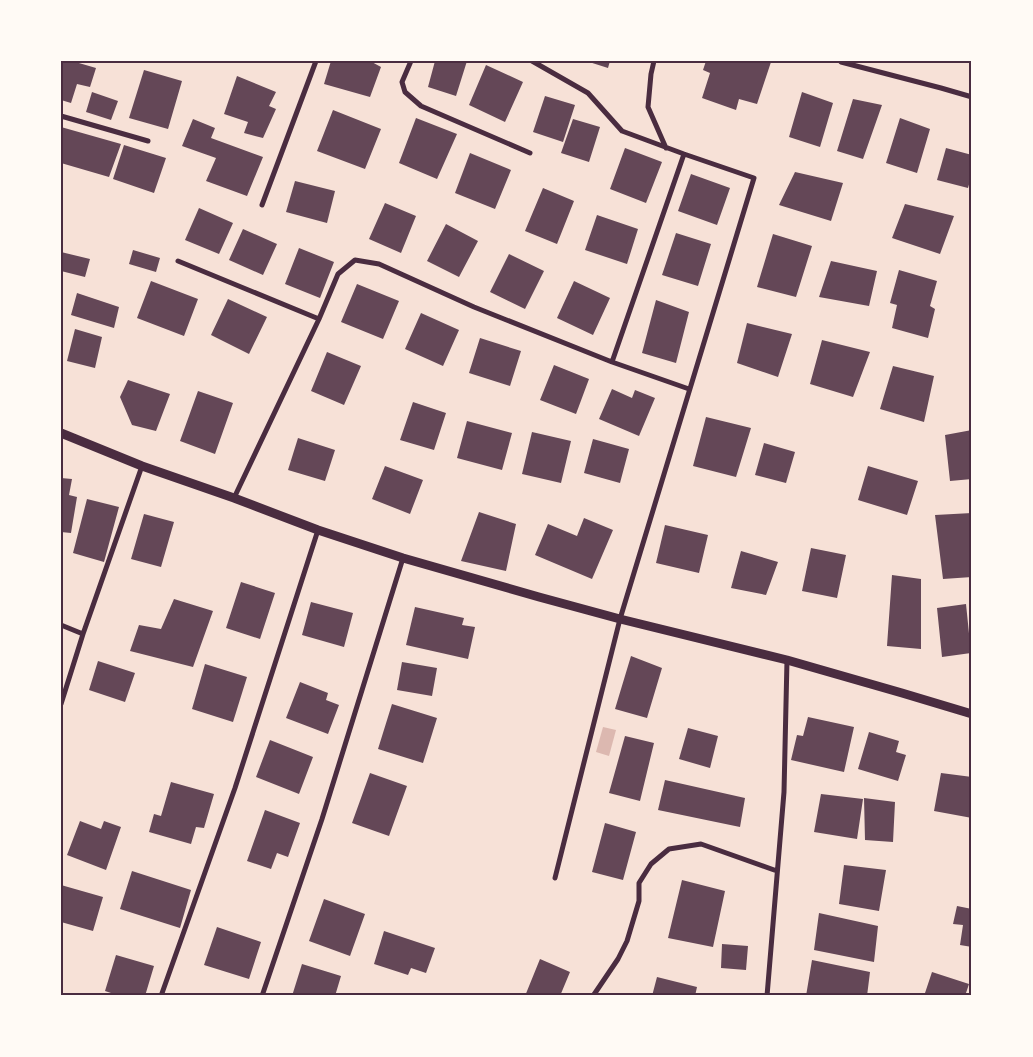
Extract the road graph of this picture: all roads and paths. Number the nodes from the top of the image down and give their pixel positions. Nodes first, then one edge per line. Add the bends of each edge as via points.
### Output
1 (316, 61) edge
2 (411, 61) edge
3 (532, 61) edge
4 (654, 61) edge
5 (841, 62) edge
6 (972, 97) edge
7 (61, 116) edge
8 (148, 141) dead end
9 (666, 148) junction
10 (530, 152) dead end
11 (684, 154) junction
12 (262, 205) dead end
13 (178, 260) dead end
14 (320, 319) junction
15 (612, 362) junction
16 (689, 390) junction
17 (61, 433) edge
18 (142, 466) junction
19 (234, 498) junction
20 (318, 530) junction
21 (403, 558) junction
22 (620, 619) junction
23 (61, 625) edge
24 (83, 634) junction
25 (787, 660) junction
26 (61, 704) edge
27 (972, 714) edge
28 (777, 871) junction
29 (555, 878) dead end
30 (161, 996) edge
31 (262, 996) edge
32 (593, 996) edge
33 (767, 996) edge

1 - 12 street
2 - 10 street via 402,82 405,92 421,106
3 - 9 street via 588,93 622,131
4 - 9 street via 648,107
5 - 6 street
7 - 8 street
9 - 11 street
11 - 15 street
11 - 16 street via 754,178
13 - 14 street
14 - 15 street via 338,274 355,260 379,264 474,307
14 - 19 street
15 - 16 street
16 - 22 street
17 - 18 street
18 - 19 street
18 - 24 street
19 - 20 street
20 - 21 street
20 - 30 street via 235,788
21 - 22 street
21 - 31 street via 322,819
22 - 25 street
22 - 29 street
23 - 24 street
24 - 26 street
25 - 27 street
25 - 28 street via 784,792
28 - 32 street via 701,844 669,849 651,864 639,883 639,901 627,941
28 - 33 street

